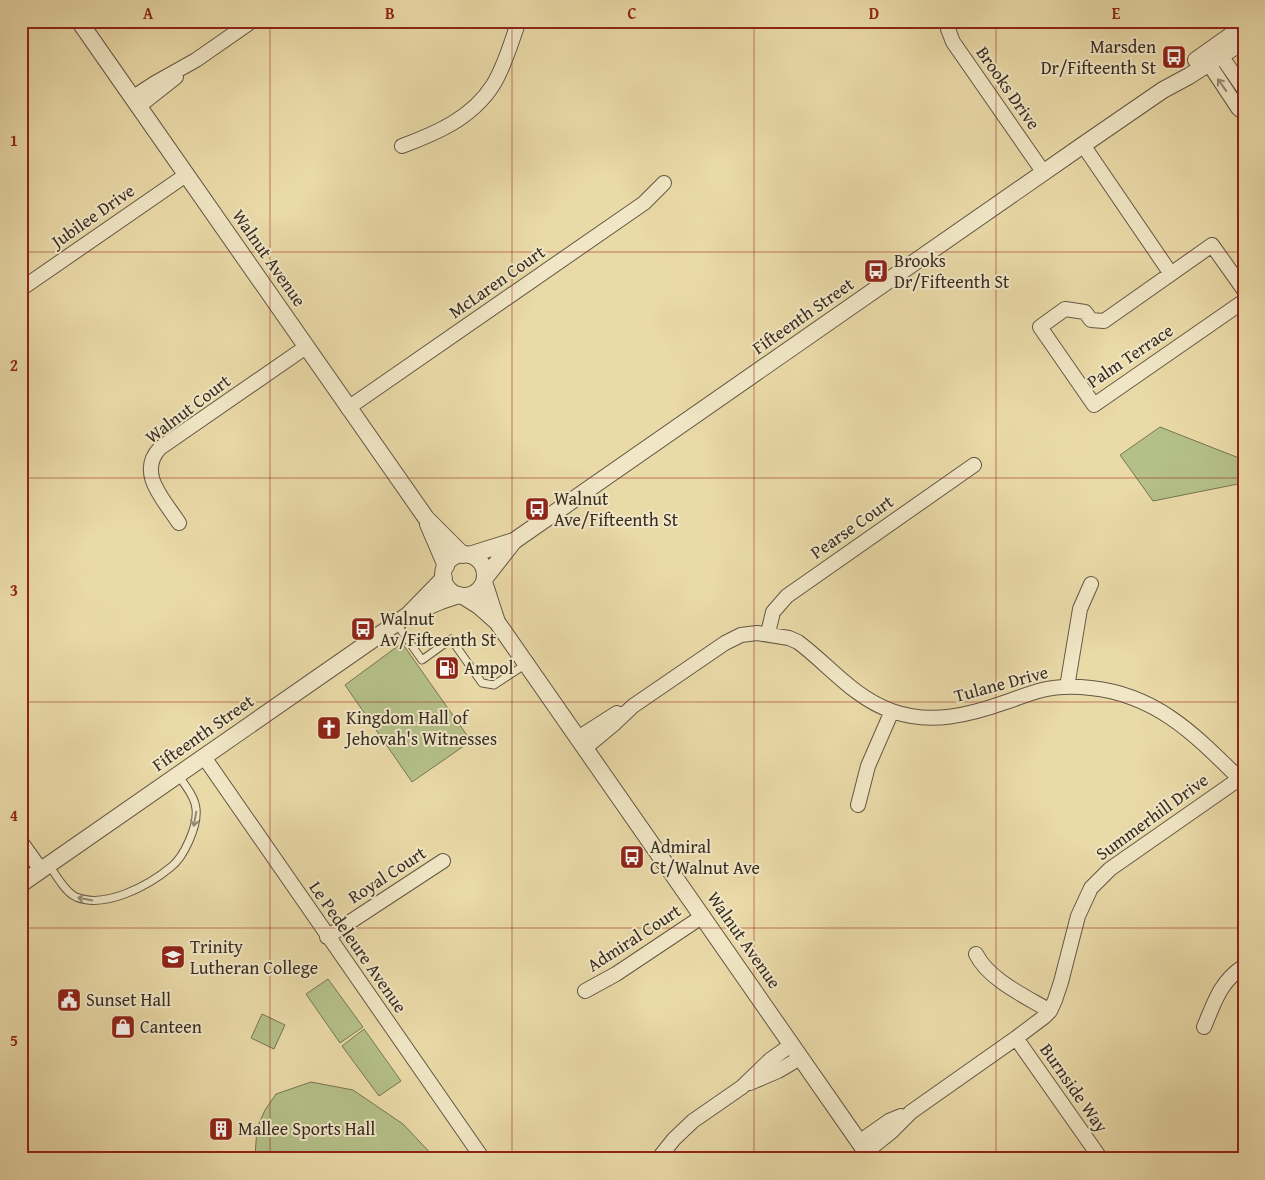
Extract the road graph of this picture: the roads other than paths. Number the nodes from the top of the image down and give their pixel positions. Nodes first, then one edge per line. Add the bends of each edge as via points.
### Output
1 (79, 21) edge
2 (252, 21) edge
3 (519, 21) edge
4 (950, 21) edge
5 (1244, 26) edge
6 (1244, 41) edge
7 (1212, 55) junction
8 (1244, 89) edge
9 (135, 102) junction
10 (1244, 113) edge
11 (1083, 145) junction
12 (402, 146) dead end
13 (1044, 173) junction
14 (186, 175) junction
15 (664, 183) dead end
16 (1171, 274) junction
17 (21, 289) edge
18 (1244, 290) edge
19 (1244, 301) edge
20 (306, 347) junction
21 (348, 408) junction
22 (974, 465) dead end
23 (426, 518) junction
24 (180, 523) dead end
25 (514, 541) junction
26 (466, 555) junction
27 (445, 572) junction
28 (484, 580) junction
29 (1091, 584) dead end
30 (461, 595) junction
31 (402, 619) junction
32 (497, 622) junction
33 (768, 633) junction
34 (526, 664) junction
35 (1067, 687) junction
36 (892, 711) junction
37 (581, 743) junction
38 (204, 757) junction
39 (178, 775) junction
40 (1241, 781) edge
41 (858, 805) dead end
42 (21, 842) edge
43 (443, 861) dead end
44 (45, 868) junction
45 (21, 884) edge
46 (703, 916) junction
47 (328, 937) junction
48 (976, 954) dead end
49 (1244, 966) edge
50 (585, 991) dead end
51 (1050, 1011) junction
52 (1204, 1027) dead end
53 (1016, 1038) junction
54 (796, 1051) junction
55 (865, 1151) edge
56 (483, 1159) edge
57 (658, 1159) edge
58 (1101, 1159) edge

1 - 9 street, Walnut Avenue
2 - 9 street via 196,60 154,83
3 - 12 street via 502,68 485,97 448,126
4 - 13 street, Brooks Drive via 948,28 953,42
5 - 7 street, Fifteenth Street
6 - 7 street, Fifteenth Street
7 - 8 street
10 -> 7 street via 1238,108
7 - 11 street, Fifteenth Street
9 - 14 street, Walnut Avenue
11 - 13 street, Fifteenth Street
11 - 16 street
13 - 25 street, Fifteenth Street
14 - 17 street, Jubilee Drive
14 - 20 street, Walnut Avenue
15 - 21 street, McLaren Court via 644,203
16 - 18 street, Palm Terrace via 1212,245
16 - 19 street, Palm Terrace via 1104,321 1090,320 1085,312 1065,309 1040,327 1094,405
20 - 21 street, Walnut Avenue
20 - 24 street, Walnut Court via 155,453 150,468 152,482
21 - 23 street, Walnut Avenue
22 - 33 street, Pearse Court via 787,596 773,612
23 - 26 street, Walnut Avenue
23 - 27 street, Walnut Avenue
25 - 26 street, Fifteenth Street
25 - 28 street, Fifteenth Street
26 - 27 street via 452,558
26 - 28 street via 483,566
27 - 30 street via 449,589
27 - 31 street, Fifteenth Street
28 - 30 street via 476,592
28 - 32 street, Walnut Avenue
29 - 35 street via 1080,609
30 - 31 street, Fifteenth Street via 441,600
30 - 32 street, Walnut Avenue
31 - 34 lane via 422,660 451,639 482,683 494,685
31 - 38 street, Fifteenth Street
32 - 34 street, Walnut Avenue
33 - 36 street, Tulane Drive via 798,642 854,690
33 - 37 street, Tulane Drive via 741,635 725,642 633,706 608,718
34 - 37 street, Walnut Avenue
35 - 36 street, Tulane Drive via 1043,690 958,717 918,717
35 - 40 street, Tulane Drive via 1102,689 1148,703 1188,729
36 - 41 street via 868,766
37 - 46 street, Walnut Avenue
38 - 39 street, Fifteenth Street
38 - 47 street, Le Pedeleure Avenue
39 - 44 street, Fifteenth Street
39 -> 44 lane via 197,810 192,834 172,867 132,891 98,900 72,895
40 - 51 street, Summerhill Drive via 1110,869 1091,888 1078,916
42 - 44 street
43 - 47 street, Royal Court
44 - 45 street, Fifteenth Street
46 - 50 street, Admiral Court
46 - 54 street, Walnut Avenue
47 - 56 street, Le Pedeleure Avenue
48 - 51 street via 992,975
49 - 52 street via 1224,983
51 - 53 street, Summerhill Drive
53 - 55 street, Summerhill Drive via 910,1112 889,1121
53 - 58 street, Burnside Way
54 - 55 street, Walnut Avenue
54 - 57 street via 770,1060 742,1086 693,1121

